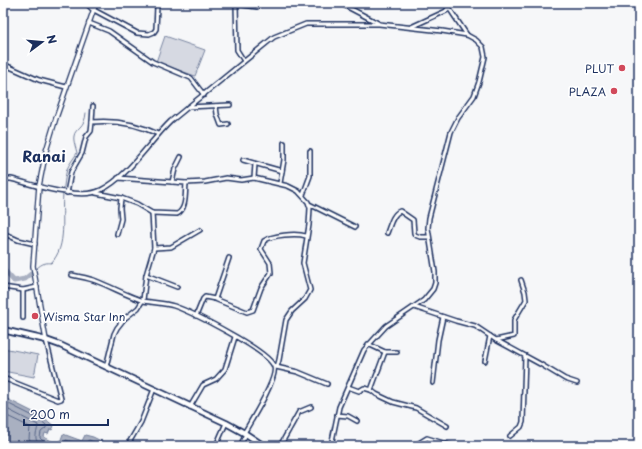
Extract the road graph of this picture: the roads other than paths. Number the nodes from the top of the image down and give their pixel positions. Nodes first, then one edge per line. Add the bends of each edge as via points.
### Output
1 (86, 3) edge
2 (96, 3) edge
3 (148, 3) edge
4 (260, 3) edge
5 (340, 3) edge
6 (236, 4) edge
7 (449, 5) edge
8 (93, 10) junction
9 (89, 23) junction
10 (380, 24) junction
11 (411, 27) junction
12 (467, 35) junction
13 (244, 61) junction
14 (3, 64) edge
15 (66, 87) junction
16 (204, 95) junction
17 (230, 105) dead end
18 (93, 106) dead end
19 (216, 106) junction
20 (188, 107) junction
21 (92, 122) junction
22 (228, 124) dead end
23 (158, 134) junction
24 (284, 142) dead end
25 (310, 151) dead end
26 (181, 157) dead end
27 (243, 160) dead end
28 (256, 164) junction
29 (282, 171) junction
30 (118, 178) junction
31 (254, 178) junction
32 (3, 179) edge
33 (172, 182) junction
34 (186, 183) junction
35 (280, 183) junction
36 (39, 186) junction
37 (95, 192) junction
38 (65, 193) junction
39 (303, 195) junction
40 (121, 198) junction
41 (309, 204) junction
42 (152, 213) junction
43 (355, 227) dead end
44 (200, 230) dead end
45 (3, 233) edge
46 (387, 233) dead end
47 (117, 234) dead end
48 (306, 236) junction
49 (429, 236) junction
50 (35, 244) junction
51 (154, 248) junction
52 (228, 258) dead end
53 (72, 275) dead end
54 (146, 275) junction
55 (521, 280) dead end
56 (3, 287) edge
57 (37, 287) junction
58 (178, 287) dead end
59 (23, 290) junction
60 (215, 299) junction
61 (144, 300) junction
62 (414, 307) junction
63 (196, 316) junction
64 (443, 317) junction
65 (23, 318) dead end
66 (3, 330) edge
67 (490, 336) junction
68 (235, 337) junction
69 (46, 340) junction
70 (496, 340) junction
71 (368, 344) junction
72 (385, 352) junction
73 (397, 352) dead end
74 (525, 356) junction
75 (485, 361) dead end
76 (106, 367) junction
77 (276, 367) junction
78 (3, 378) edge
79 (433, 383) dead end
80 (577, 383) dead end
81 (327, 384) dead end
82 (348, 387) junction
83 (154, 389) junction
84 (371, 390) junction
85 (190, 407) junction
86 (310, 407) dead end
87 (337, 415) junction
88 (357, 421) dead end
89 (226, 424) junction
90 (447, 426) dead end
91 (245, 433) junction
92 (510, 436) dead end
93 (130, 441) dead end
94 (216, 446) edge
95 (240, 446) edge
96 (264, 446) edge
97 (280, 446) edge
98 (331, 446) edge
99 (414, 446) edge
100 (454, 446) edge

1 - 8 street
2 - 8 street
3 - 8 street via 156,3 158,7 156,29 149,34 135,33
4 - 6 street via 257,6
5 - 10 street
6 - 13 street via 237,50
7 - 11 street via 438,16
7 - 12 street
8 - 9 street
9 - 15 street
9 - 16 street via 109,31 153,62 191,78
10 - 11 street
10 - 13 street via 298,26 274,37
11 - 12 street
12 - 49 street via 482,47 485,61 474,96 458,118 448,142 429,218
13 - 16 street
14 - 15 street via 38,80
15 - 36 street via 46,151
16 - 20 street
17 - 19 street
18 - 21 street
19 - 20 street
19 - 22 street via 221,125
20 - 23 street
21 - 23 street via 117,122 146,128
21 - 38 street via 91,131 71,172
23 - 30 street
24 - 29 street
25 - 39 street via 310,176
26 - 33 street
27 - 28 street
28 - 29 street
28 - 31 street
29 - 35 street
30 - 33 street
30 - 37 street
31 - 34 street via 226,178
31 - 35 street
32 - 36 street
33 - 34 street
34 - 42 street via 184,204 180,212
35 - 39 street via 294,188
36 - 38 street
36 - 50 street
37 - 38 street
37 - 40 street
39 - 41 street
40 - 42 street
40 - 47 street via 121,219
41 - 43 street
41 - 48 street
42 - 51 street
44 - 51 street via 171,247
45 - 50 street
46 - 49 street via 393,218 400,211 413,220 415,235
48 - 60 street via 293,234 264,241 261,248 270,263 271,273 261,288 252,311 247,312
48 - 77 street via 304,266 310,290 286,320
49 - 62 street via 435,282 430,294
50 - 57 street via 33,266
51 - 54 street
52 - 60 street
53 - 61 street via 96,281
54 - 58 street
54 - 61 street
55 - 70 street via 526,300 514,320 514,336
56 - 59 street
57 - 59 street
57 - 69 street
59 - 65 street
60 - 63 street via 202,299
61 - 63 street via 173,306
61 - 76 street via 117,328
62 - 64 street
62 - 71 street via 386,326
63 - 68 street
64 - 67 street via 475,326
64 - 79 street
66 - 69 highway
67 - 70 street
67 - 75 street
68 - 77 street via 251,345
68 - 85 street via 225,369 216,379 202,385
69 - 76 highway
69 - 78 street via 60,399
70 - 74 street
71 - 72 street
71 - 82 street
72 - 73 street
72 - 84 street
74 - 80 street
74 - 92 street via 523,422
76 - 83 highway
77 - 81 street
77 - 91 street via 272,381
82 - 84 street
82 - 87 street
83 - 85 highway
83 - 93 street via 141,422
84 - 90 street via 393,402 416,408
85 - 89 highway
86 - 97 street via 299,412
87 - 88 street via 348,416
87 - 98 street
89 - 91 highway
89 - 94 street
91 - 95 street
91 - 96 highway
99 - 100 street via 427,438

